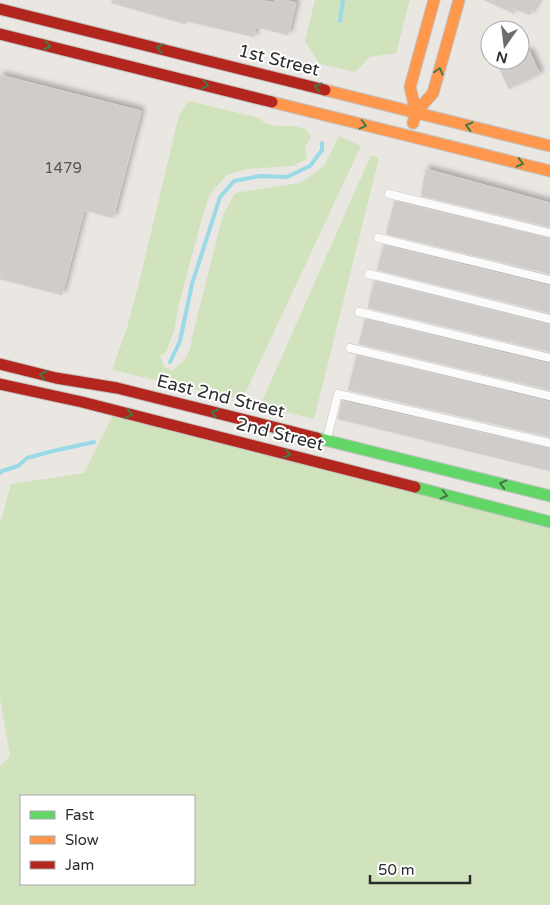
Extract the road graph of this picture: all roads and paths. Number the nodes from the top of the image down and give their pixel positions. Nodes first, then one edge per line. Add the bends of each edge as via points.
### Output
1 (434, 0) edge
2 (459, 0) edge
3 (0, 9) edge
4 (0, 34) edge
5 (416, 112) junction
6 (409, 136) junction
7 (550, 146) edge
8 (550, 171) edge
9 (389, 194) dead end
10 (550, 233) edge
11 (378, 238) dead end
12 (369, 274) dead end
13 (550, 280) edge
14 (359, 312) dead end
15 (550, 318) edge
16 (350, 348) dead end
17 (550, 358) edge
18 (0, 364) edge
19 (0, 384) edge
20 (550, 396) edge
21 (326, 440) junction
22 (550, 443) edge
23 (348, 446) joint
24 (550, 496) edge
25 (550, 522) edge

1 - 5 street via 410,88
5 -> 2 street via 433,93
5 -> 3 street, 1st Street
4 -> 6 street
5 - 6 street
7 -> 5 street, 1st Street
6 -> 8 street
9 - 10 lane
11 - 13 lane
12 - 15 lane
14 - 17 lane
16 - 20 lane
21 -> 18 street, East 2nd Street via 117,388
19 -> 25 street, 2nd Street
21 - 22 lane via 338,394
21 - 23 street, East 2nd Street
24 -> 23 street, 2nd Street

